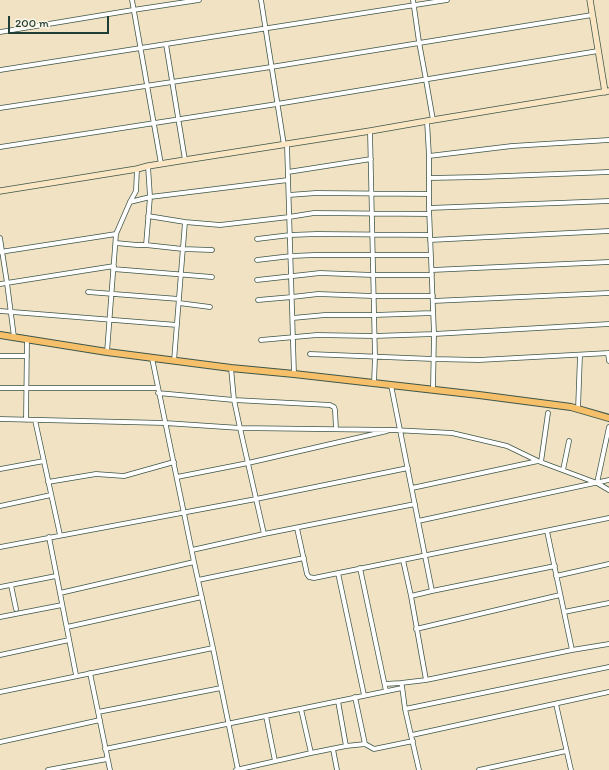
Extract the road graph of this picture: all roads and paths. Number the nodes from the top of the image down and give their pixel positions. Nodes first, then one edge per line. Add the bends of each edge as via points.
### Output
1 (132, 0) edge
2 (199, 0) edge
3 (261, 0) edge
4 (413, 0) edge
5 (447, 0) edge
6 (590, 0) edge
7 (414, 5) junction
8 (133, 10) junction
9 (592, 15) junction
10 (265, 28) junction
11 (0, 32) edge
12 (419, 42) junction
13 (166, 44) junction
14 (140, 48) junction
15 (598, 51) junction
16 (271, 67) junction
17 (0, 70) edge
18 (426, 80) junction
19 (172, 82) junction
20 (147, 85) junction
21 (607, 91) edge
22 (277, 104) junction
23 (0, 108) edge
24 (178, 119) junction
25 (430, 120) junction
26 (154, 123) junction
27 (370, 132) junction
28 (609, 140) edge
29 (285, 145) junction
30 (0, 147) edge
31 (430, 156) junction
32 (371, 159) junction
33 (185, 160) junction
34 (161, 164) junction
35 (148, 166) junction
36 (137, 169) junction
37 (288, 172) junction
38 (609, 172) edge
39 (429, 178) junction
40 (288, 180) junction
41 (0, 191) edge
42 (371, 193) junction
43 (429, 194) junction
44 (289, 195) junction
45 (150, 197) junction
46 (609, 201) edge
47 (130, 202) junction
48 (429, 208) junction
49 (372, 213) junction
50 (429, 214) junction
51 (148, 216) junction
52 (289, 217) junction
53 (185, 222) junction
54 (609, 231) edge
55 (116, 234) junction
56 (372, 234) junction
57 (290, 235) junction
58 (430, 237) junction
59 (0, 238) edge
60 (257, 239) dead end
61 (116, 243) junction
62 (146, 245) junction
63 (183, 249) junction
64 (212, 250) dead end
65 (1, 252) edge
66 (372, 254) junction
67 (431, 255) junction
68 (291, 256) junction
69 (257, 260) dead end
70 (609, 262) edge
71 (114, 268) junction
72 (432, 273) junction
73 (181, 275) junction
74 (373, 275) junction
75 (291, 276) junction
76 (212, 277) dead end
77 (257, 280) dead end
78 (7, 283) junction
79 (0, 284) edge
80 (88, 292) dead end
81 (609, 293) edge
82 (111, 294) junction
83 (373, 296) junction
84 (433, 296) junction
85 (292, 298) junction
86 (258, 300) dead end
87 (179, 301) junction
88 (433, 301) junction
89 (210, 307) dead end
90 (0, 311) edge
91 (11, 312) junction
92 (433, 313) junction
93 (374, 315) junction
94 (293, 318) junction
95 (109, 320) junction
96 (609, 324) edge
97 (177, 325) junction
98 (434, 334) junction
99 (0, 335) edge
100 (374, 336) junction
101 (14, 337) junction
102 (293, 337) junction
103 (27, 339) junction
104 (261, 340) dead end
105 (107, 352) junction
106 (608, 353) edge
107 (310, 354) dead end
108 (580, 354) junction
109 (0, 356) edge
110 (27, 356) junction
111 (375, 357) junction
112 (152, 358) junction
113 (433, 359) junction
114 (174, 361) junction
115 (609, 361) edge
116 (231, 368) junction
117 (294, 374) junction
118 (374, 383) junction
119 (392, 385) junction
120 (0, 388) edge
121 (27, 388) junction
122 (158, 388) junction
123 (433, 389) junction
124 (158, 393) junction
125 (234, 400) junction
126 (578, 409) junction
127 (548, 413) dead end
128 (609, 418) edge
129 (0, 420) edge
130 (26, 420) junction
131 (35, 420) junction
132 (165, 423) junction
133 (609, 427) edge
134 (240, 428) junction
135 (336, 429) junction
136 (393, 430) junction
137 (400, 430) junction
138 (569, 441) dead end
139 (44, 461) junction
140 (540, 461) junction
141 (174, 462) junction
142 (248, 463) junction
143 (408, 468) junction
144 (0, 469) edge
145 (562, 470) junction
146 (177, 478) junction
147 (609, 480) edge
148 (48, 482) junction
149 (597, 483) junction
150 (412, 488) junction
151 (609, 490) edge
152 (51, 495) junction
153 (256, 499) junction
154 (415, 504) junction
155 (0, 506) edge
156 (184, 512) junction
157 (609, 518) edge
158 (418, 521) junction
159 (297, 528) junction
160 (547, 531) junction
161 (264, 534) junction
162 (60, 535) junction
163 (49, 537) junction
164 (0, 547) edge
165 (192, 550) junction
166 (425, 556) junction
167 (304, 558) junction
168 (403, 560) junction
169 (194, 562) junction
170 (609, 564) edge
171 (554, 566) junction
172 (360, 568) junction
173 (338, 573) junction
174 (56, 576) junction
175 (556, 576) junction
176 (198, 580) junction
177 (11, 585) junction
178 (0, 587) edge
179 (432, 590) junction
180 (60, 593) junction
181 (560, 595) junction
182 (202, 596) junction
183 (411, 596) junction
184 (609, 602) edge
185 (62, 605) junction
186 (16, 609) dead end
187 (564, 612) junction
188 (0, 617) edge
189 (67, 628) junction
190 (416, 629) junction
191 (69, 640) junction
192 (609, 644) edge
193 (213, 648) junction
194 (572, 650) junction
195 (0, 655) edge
196 (609, 667) edge
197 (90, 673) junction
198 (76, 676) junction
199 (426, 680) junction
200 (385, 684) junction
201 (402, 685) junction
202 (221, 688) junction
203 (386, 691) junction
204 (0, 692) edge
205 (609, 692) edge
206 (364, 695) junction
207 (355, 697) junction
208 (338, 701) junction
209 (556, 704) junction
210 (301, 708) junction
211 (406, 709) junction
212 (98, 712) junction
213 (266, 716) junction
214 (100, 720) junction
215 (229, 724) junction
216 (412, 736) junction
217 (413, 741) junction
218 (0, 742) edge
219 (365, 744) junction
220 (346, 746) junction
221 (105, 749) junction
222 (333, 749) junction
223 (566, 751) junction
224 (311, 753) junction
225 (107, 759) junction
226 (275, 761) junction
227 (48, 770) edge
228 (110, 770) edge
229 (238, 770) edge
230 (337, 770) edge
231 (419, 770) edge
232 (479, 770) edge
233 (571, 770) edge

1 - 8 street
2 - 8 street
3 - 10 street
4 - 7 street
5 - 7 street
6 - 9 street
7 - 10 street
7 - 12 street
8 - 11 street
8 - 14 street
9 - 12 street
9 - 15 street
10 - 13 street
10 - 16 street
12 - 16 street
12 - 18 street
13 - 14 street
13 - 19 street
14 - 17 street
14 - 20 street
15 - 18 street
15 - 21 street
16 - 19 street
16 - 22 street
18 - 22 street
18 - 25 street
19 - 20 street
19 - 24 street
20 - 23 street
20 - 26 street
21 - 25 street
22 - 24 street
22 - 29 street
24 - 26 street
24 - 33 street
25 - 27 street
25 - 31 street
26 - 30 street
26 - 34 street
27 - 29 street
27 - 32 street
28 - 31 street via 512,146
29 - 33 street
29 - 37 street
31 - 39 street
32 - 37 street
32 - 42 street
33 - 34 street
34 - 35 street
35 - 36 street
35 - 45 street
36 - 41 street
36 - 47 street via 136,192
37 - 40 street
38 - 39 street
39 - 43 street
40 - 44 street
40 - 45 street
42 - 43 street
42 - 44 street
42 - 49 street
43 - 48 street
44 - 52 street
45 - 47 street
45 - 51 street
46 - 48 street
47 - 55 street
48 - 50 street
49 - 50 street
49 - 52 street via 314,213
49 - 56 street
50 - 58 street
51 - 53 street
51 - 62 street
52 - 53 street via 220,225
52 - 57 street
53 - 63 street
54 - 58 street
55 - 61 street
55 - 65 street
56 - 57 street
56 - 58 street
56 - 66 street
57 - 60 street
57 - 68 street
58 - 67 street
59 - 65 street
61 - 62 street
61 - 71 street
62 - 63 street
63 - 64 street
63 - 73 street
65 - 78 street
66 - 67 street
66 - 68 street
66 - 74 street
67 - 72 street
68 - 69 street
68 - 75 street
70 - 72 street
71 - 73 street
71 - 78 street
71 - 82 street
72 - 74 street
72 - 84 street
73 - 76 street
73 - 87 street
74 - 75 street via 320,273
74 - 83 street
75 - 77 street
75 - 85 street
78 - 79 street
78 - 91 street
80 - 82 street
81 - 88 street
82 - 87 street
82 - 95 street
83 - 84 street
83 - 85 street via 318,294
83 - 93 street
84 - 88 street
85 - 86 street
85 - 94 street
87 - 89 street
87 - 97 street
88 - 92 street
90 - 91 street
91 - 95 street
91 - 101 street
92 - 93 street
92 - 98 street
93 - 94 street
93 - 100 street
94 - 102 street
95 - 97 street
95 - 105 street
96 - 98 street
97 - 114 street
98 - 100 street
98 - 113 street
99 - 101 main road
100 - 102 street
100 - 111 street
101 - 103 main road
102 - 104 street
102 - 117 street
103 - 105 main road
103 - 110 street
105 - 112 main road
106 - 108 street
106 - 115 street
107 - 111 street
108 - 113 street via 479,360
108 - 126 street
109 - 110 street
110 - 121 street
111 - 113 street
111 - 118 street
112 - 114 main road
112 - 122 street
113 - 123 street
114 - 116 main road
116 - 117 main road
116 - 125 street
117 - 118 main road
118 - 119 main road
119 - 123 main road
119 - 137 street
120 - 121 street
121 - 122 street
121 - 130 street
122 - 124 street
123 - 126 main road
124 - 125 street
124 - 132 street
125 - 134 street
125 - 135 street via 334,407
126 - 128 main road
127 - 140 street
129 - 130 street
130 - 131 street
131 - 132 street
131 - 139 street
132 - 134 street
132 - 141 street
133 - 149 street
134 - 135 street
134 - 142 street
135 - 136 street
136 - 137 street
136 - 142 street
137 - 140 street via 452,433 507,446
137 - 143 street
138 - 145 street
139 - 144 street
139 - 148 street
140 - 145 street
140 - 150 street
141 - 146 street
141 - 148 street via 124,476 96,474
142 - 146 street
142 - 153 street
143 - 150 street
143 - 153 street
145 - 149 street
146 - 156 street
147 - 149 street
148 - 152 street
149 - 151 street
149 - 158 street
150 - 154 street
152 - 155 street
152 - 162 street
153 - 156 street
153 - 161 street
154 - 158 street
154 - 159 street
156 - 162 street
156 - 165 street
157 - 160 street
158 - 166 street
159 - 161 street
159 - 167 street
160 - 166 street
160 - 171 street
161 - 165 street
162 - 163 street
163 - 164 street
163 - 174 street
165 - 169 street
166 - 168 street
166 - 179 street
167 - 173 street via 309,577
167 - 176 street
168 - 172 street
168 - 183 street
169 - 176 street
169 - 180 street
170 - 175 street
171 - 175 street
171 - 179 street
172 - 173 street
172 - 200 street
173 - 206 street
174 - 177 street
174 - 180 street
175 - 181 street
176 - 182 street
177 - 178 street
177 - 186 street
179 - 183 street
180 - 185 street
181 - 187 street
181 - 190 street
182 - 189 street
182 - 193 street
183 - 190 street
184 - 187 street
185 - 188 street
185 - 189 street
187 - 194 street
189 - 191 street
190 - 199 street
191 - 195 street
191 - 198 street
192 - 194 street
193 - 197 street
193 - 202 street
194 - 199 street
196 - 211 street
197 - 198 street
197 - 212 street
198 - 204 street
199 - 201 street
200 - 201 street
200 - 203 street
201 - 203 street
201 - 211 street
202 - 212 street
202 - 215 street
203 - 206 street
205 - 209 street
206 - 207 street
207 - 208 street
207 - 219 street
208 - 210 street
208 - 220 street
209 - 216 street
209 - 223 street
210 - 213 street
210 - 224 street
211 - 216 street
212 - 214 street
213 - 215 street
213 - 226 street
214 - 218 street
214 - 221 street
215 - 221 street
215 - 229 street
216 - 217 street
217 - 219 street via 374,749
217 - 231 street
219 - 220 street
220 - 222 street
221 - 225 street
222 - 224 street
222 - 230 street
223 - 232 street
223 - 233 street
224 - 226 street
225 - 227 street
225 - 228 street
226 - 229 street

